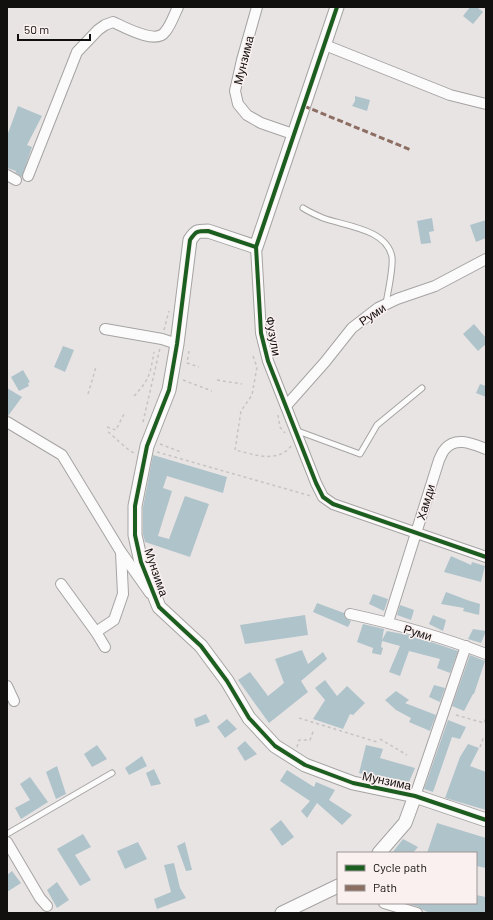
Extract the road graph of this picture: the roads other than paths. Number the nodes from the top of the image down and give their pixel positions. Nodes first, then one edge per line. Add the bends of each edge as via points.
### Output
1 (178, 7) edge
2 (257, 7) edge
3 (337, 7) edge
4 (325, 45) junction
5 (486, 104) edge
6 (288, 132) dead end
7 (28, 176) dead end
8 (303, 208) dead end
9 (256, 247) junction
10 (486, 259) edge
11 (386, 304) junction
12 (105, 329) dead end
13 (177, 344) junction
14 (422, 388) dead end
15 (286, 406) junction
16 (7, 422) edge
17 (292, 433) junction
18 (486, 448) edge
19 (416, 533) junction
20 (121, 552) junction
21 (486, 557) edge
22 (61, 584) dead end
23 (159, 607) junction
24 (350, 614) dead end
25 (388, 622) junction
26 (96, 632) junction
27 (466, 646) junction
28 (105, 647) dead end
29 (486, 654) edge
30 (7, 686) edge
31 (14, 701) dead end
32 (112, 773) dead end
33 (415, 796) junction
34 (486, 820) edge
35 (7, 834) edge
36 (7, 842) edge
37 (380, 852) edge
38 (337, 888) edge
39 (387, 904) edge
40 (47, 906) dead end
41 (285, 913) edge
42 (417, 913) edge

1 - 7 street via 165,34 158,37 139,34 114,22 98,30 77,52
2 - 6 street, Мунзима via 242,60 236,91 238,104 247,115 261,123
3 - 4 street, Фузули
4 - 5 street via 450,95
4 - 9 street, Фузули
8 - 11 lane via 322,218 360,228 387,244 392,258
9 - 13 street, Мунзима via 208,231 195,233 190,240
9 - 15 street, Фузули via 261,333 268,361
10 - 11 street, Руми via 434,286
11 - 15 street, Руми via 352,328
12 - 13 street
13 - 23 street, Мунзима via 169,390 147,446 135,506 135,535 141,562
14 - 17 lane via 377,425 360,454
15 - 17 street, Фузули
16 - 20 street via 62,455
17 - 19 street, Фузули via 323,497 333,504
18 - 19 street, Хамди via 466,441 454,442 445,448
19 - 21 street, Фузули
19 - 25 street, Хамди
20 - 23 street
20 - 26 street via 123,594 114,620
22 - 26 street
23 - 33 street, Мунзима via 202,646 249,718 275,746 305,765 353,783
24 - 25 street, Руми
25 - 27 street, Руми
26 - 28 street
27 - 29 street, Руми
27 - 33 street
30 - 31 street
32 - 35 lane
33 - 34 street, Мунзима
33 - 37 street via 405,823
36 - 40 street
38 - 41 street
39 - 42 street

